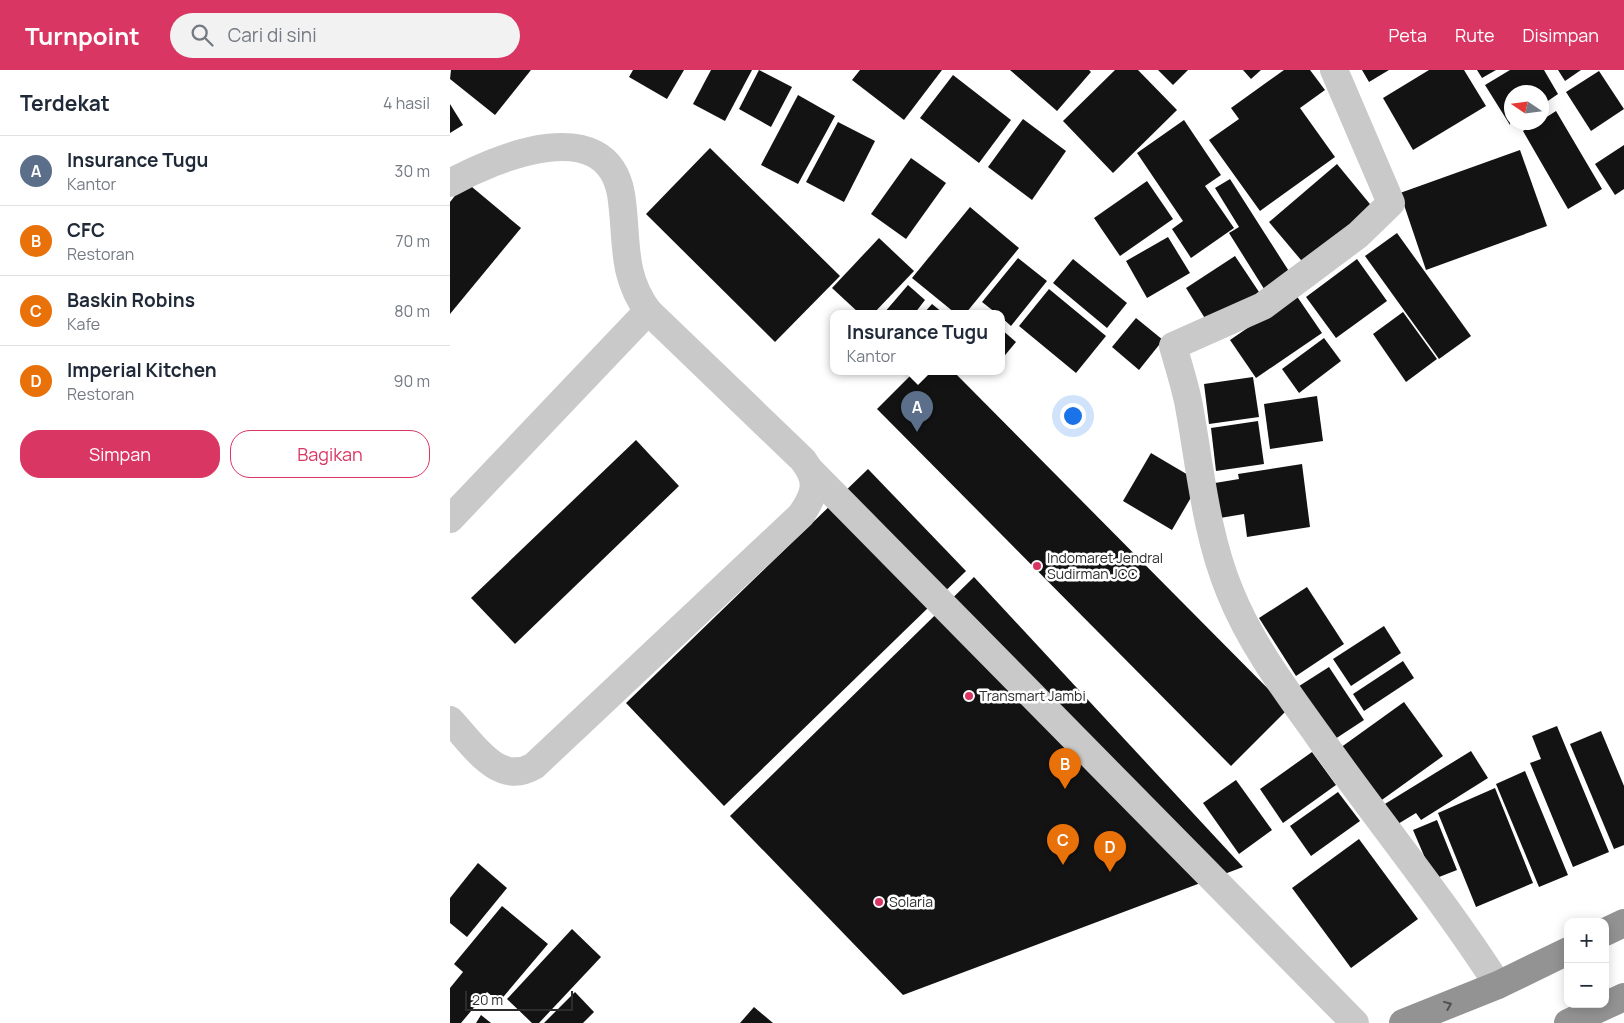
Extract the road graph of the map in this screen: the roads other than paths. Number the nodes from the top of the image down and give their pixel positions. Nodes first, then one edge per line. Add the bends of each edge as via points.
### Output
1 (1334, 70) edge
2 (450, 183) edge
3 (648, 311) junction
4 (812, 472) junction
5 (455, 505) edge
6 (450, 720) edge
7 (1624, 923) edge
8 (1609, 930) edge
9 (1564, 953) edge
10 (1498, 985) junction
11 (1624, 997) edge
12 (1355, 1023) edge
13 (1403, 1023) edge
14 (1568, 1023) edge

1 - 10 street via 1391,203 1358,235 1263,306 1173,346 1188,398 1216,549 1245,627 1272,671 1463,931
2 - 3 street via 500,160 551,147 568,146 593,154 606,163 621,193 627,264 637,296
3 - 4 street
3 - 5 street
4 - 6 street via 814,491 801,515 534,766 523,773 502,771
4 - 12 street
7 - 8 highway
9 - 10 highway
13 -> 10 highway
11 - 14 highway

